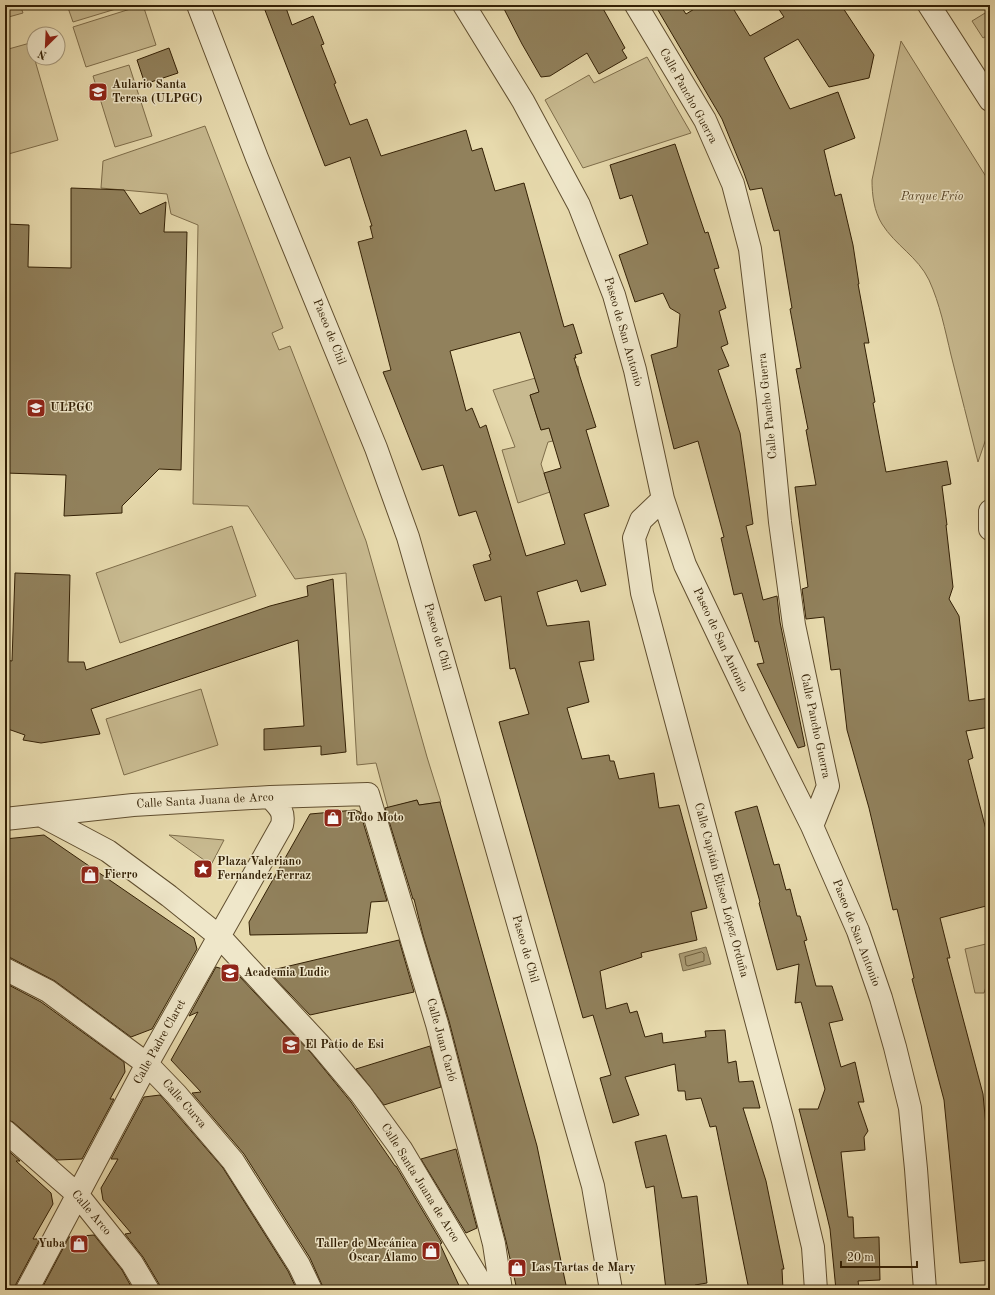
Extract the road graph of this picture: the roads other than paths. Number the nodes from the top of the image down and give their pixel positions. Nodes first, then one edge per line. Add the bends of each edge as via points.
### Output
1 (198, 5) edge
2 (464, 5) edge
3 (636, 5) edge
4 (936, 8) edge
5 (990, 100) edge
6 (663, 500) junction
7 (990, 511) edge
8 (990, 529) edge
9 (368, 794) joint
10 (270, 797) junction
11 (42, 816) junction
12 (5, 819) edge
13 (812, 826) junction
14 (220, 937) junction
15 (5, 969) edge
16 (148, 1064) junction
17 (5, 1131) edge
18 (77, 1194) junction
19 (27, 1290) edge
20 (148, 1290) edge
21 (311, 1290) edge
22 (486, 1290) edge
23 (501, 1290) edge
24 (611, 1290) edge
25 (816, 1290) edge
26 (925, 1290) edge

1 - 24 street, Paseo de Chil via 376,448 408,537 593,1186
2 - 6 street, Paseo de San Antonio via 523,102 579,205 614,295 635,370
3 - 13 street, Calle Pancho Guerra via 705,120 733,184 750,249 794,625 828,786
4 - 5 street
6 - 13 street, Paseo de San Antonio via 685,566
6 - 25 street, Calle Capitán Eliseo López Orduña via 641,520 634,538 642,593 783,1121 813,1247
7 - 8 street
9 - 10 street, Calle Santa Juana de Arco
9 - 23 street, Calle Juan Carló via 437,1024 494,1244
10 - 11 street, Calle Santa Juana de Arco via 133,805
10 - 14 street, Calle Padre Claret via 284,817 282,825
11 - 12 street, Calle Santa Juana de Arco
11 - 14 street, Calle Santa Juana de Arco via 108,852
13 - 26 street, Paseo de San Antonio via 858,931 881,998 910,1108
14 - 16 street, Calle Padre Claret
14 - 22 street, Calle Santa Juana de Arco via 320,1045 361,1094 401,1149
15 - 16 street, Calle Curva via 48,991
16 - 18 street, Calle Padre Claret
16 - 21 street, Calle Curva via 233,1161 299,1264
17 - 18 street, Calle Arco
18 - 19 street, Calle Padre Claret
18 - 20 street, Calle Arco via 132,1263

